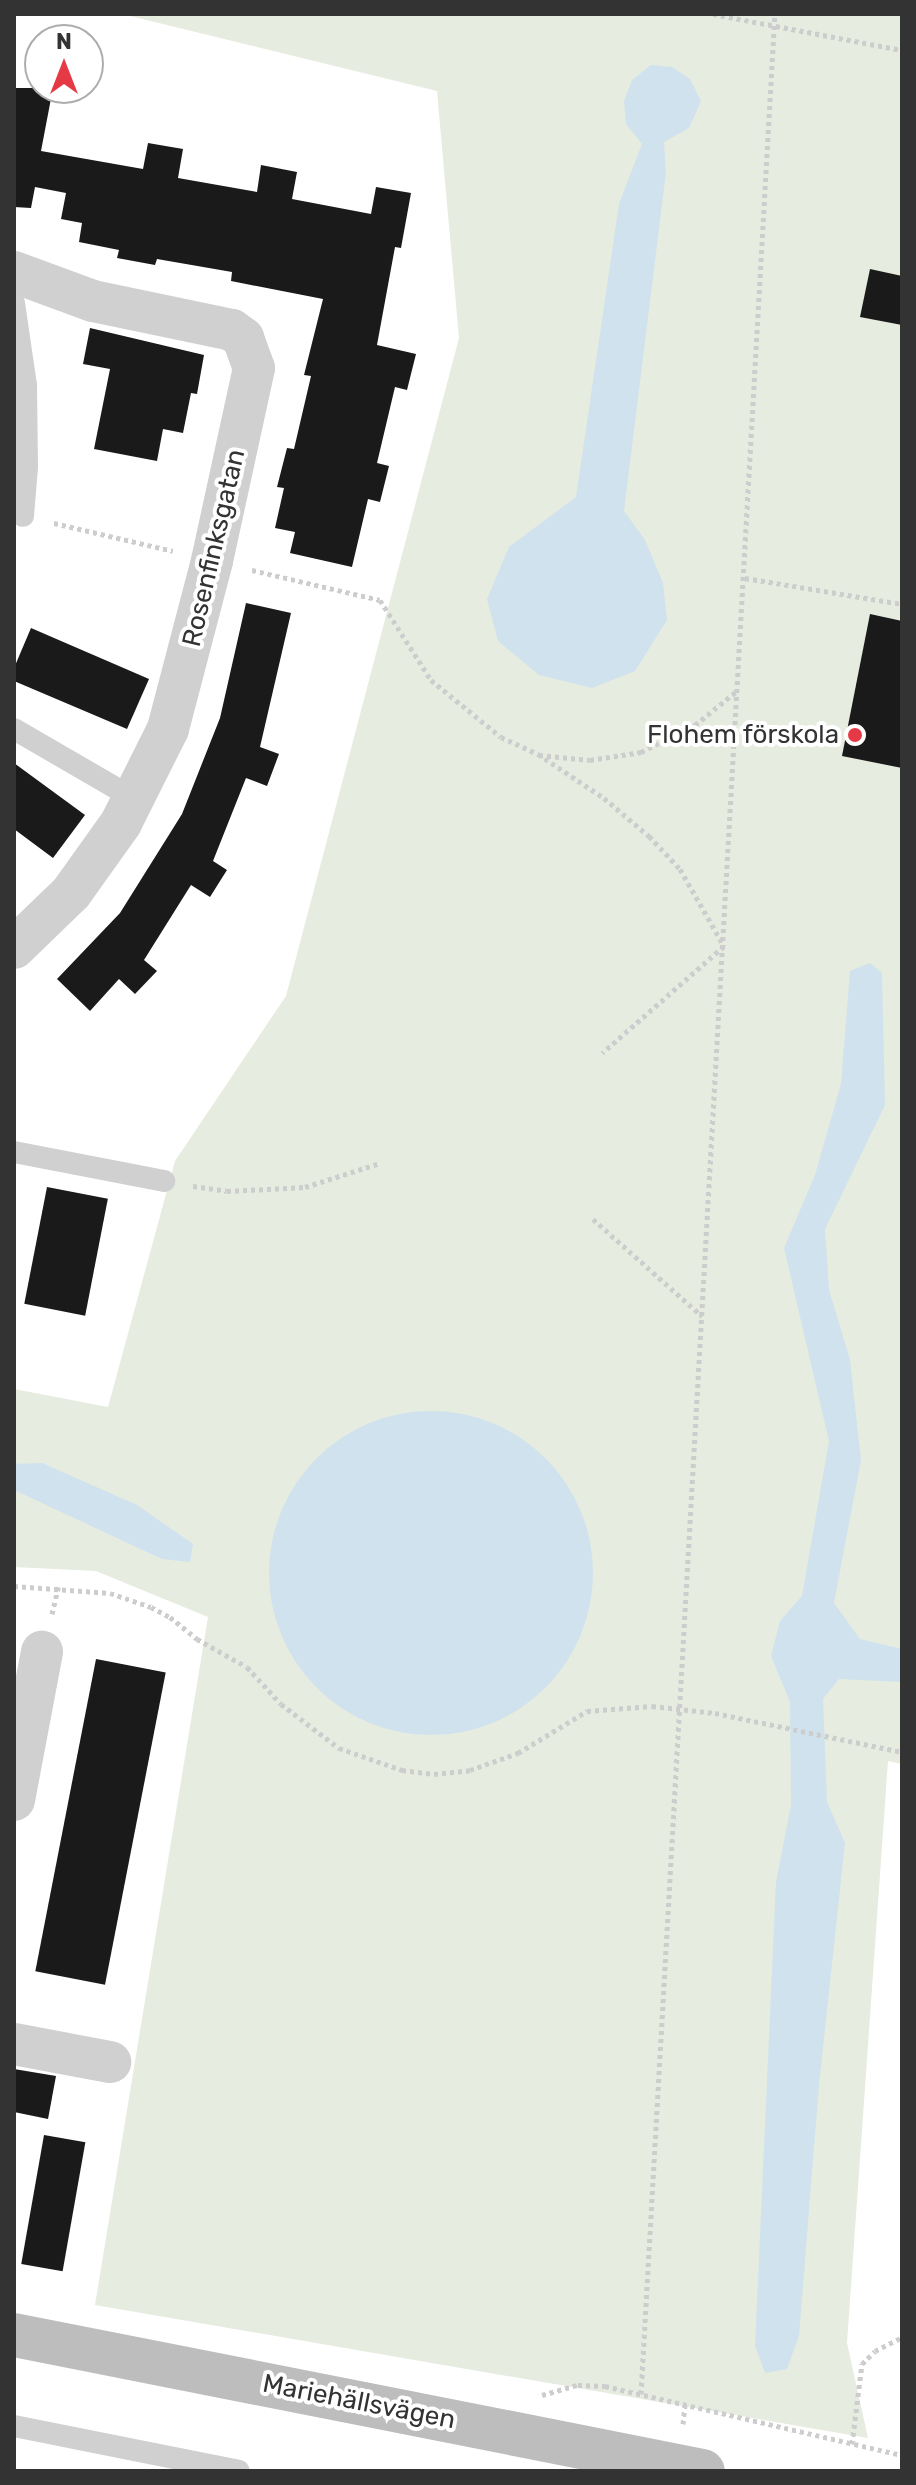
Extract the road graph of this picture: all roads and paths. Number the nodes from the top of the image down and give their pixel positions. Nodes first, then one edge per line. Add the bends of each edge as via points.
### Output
1 (713, 14) edge
2 (775, 14) edge
3 (774, 26) junction
4 (902, 50) edge
5 (14, 272) edge
6 (14, 303) edge
7 (23, 516) dead end
8 (745, 578) junction
9 (380, 600) dead end
10 (902, 604) edge
11 (739, 689) junction
12 (14, 729) edge
13 (538, 754) junction
14 (133, 798) junction
15 (724, 946) junction
16 (14, 948) edge
17 (602, 1053) dead end
18 (14, 1152) edge
19 (377, 1164) dead end
20 (164, 1181) joint
21 (593, 1219) dead end
22 (703, 1316) junction
23 (14, 1586) edge
24 (42, 1652) dead end
25 (681, 1708) junction
26 (902, 1752) edge
27 (14, 1800) edge
28 (14, 2044) edge
29 (110, 2062) dead end
30 (14, 2335) edge
31 (902, 2337) edge
32 (14, 2426) edge
33 (852, 2444) junction
34 (902, 2455) edge
35 (644, 2464) edge
36 (239, 2471) edge
37 (703, 2471) edge

1 - 3 path
2 - 3 path
3 - 4 path
3 - 8 path
5 - 14 street, Rosenfinksgatan via 93,301 232,330 243,338 254,368 181,687 168,729
6 - 7 lane via 26,385
8 - 10 path
8 - 11 path
9 - 13 path via 431,680 501,737
11 - 13 path via 695,725 641,752 590,760
11 - 15 path
12 - 14 lane
13 - 15 path via 649,836 680,869
14 - 16 street, Rosenfinksgatan via 71,893
15 - 17 path
15 - 22 path
18 - 20 lane
19 - 20 path via 305,1187 227,1191
21 - 22 path
22 - 25 path
23 - 25 path via 110,1593 151,1607 247,1667 281,1704 329,1741 363,1759 402,1770 443,1773 493,1763 587,1711
24 - 27 street
25 - 26 path
25 - 33 path via 641,2394
28 - 29 street
30 - 35 street, Mariehällsvägen
31 - 33 path via 862,2364
32 - 36 lane
33 - 34 path
35 - 37 street, Mariehällsvägen

